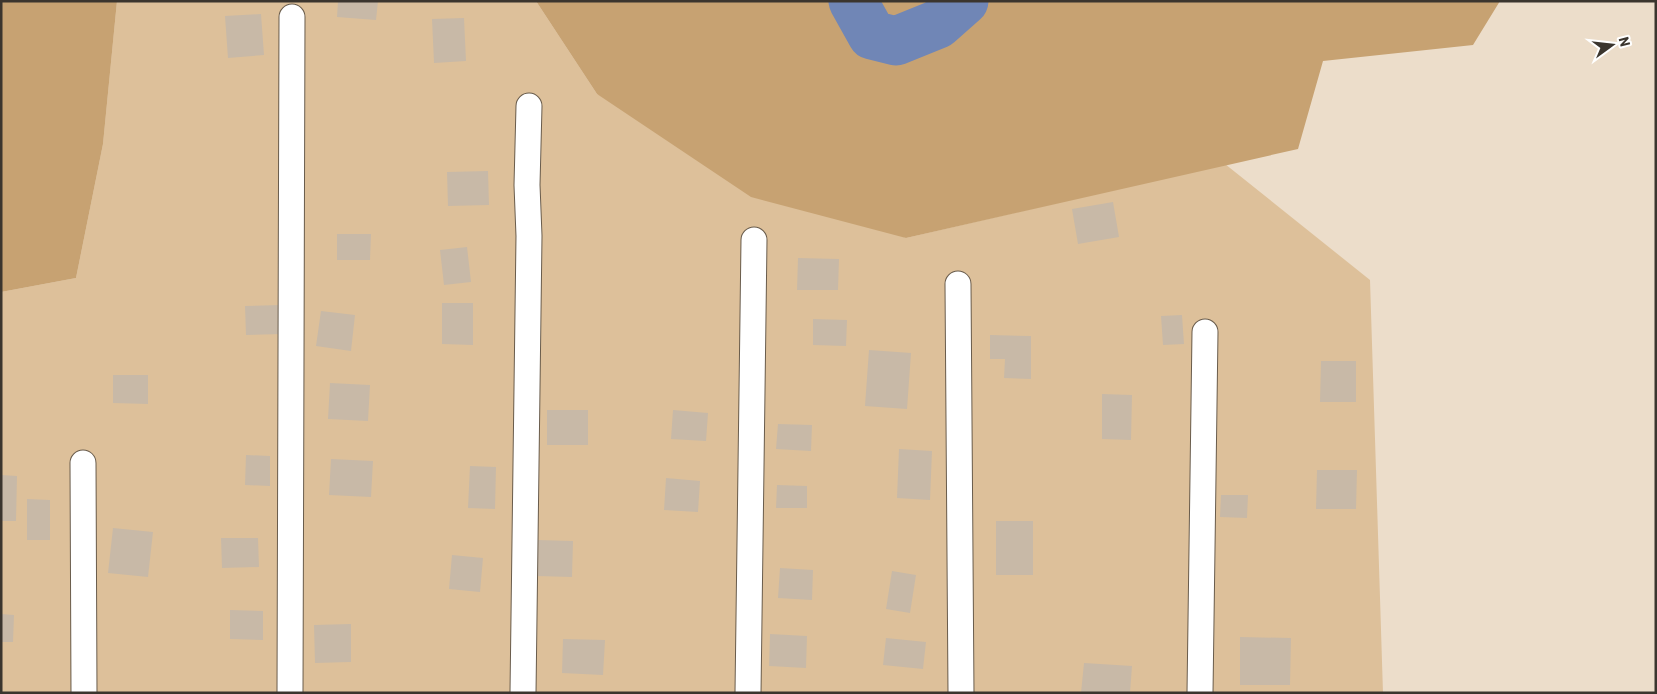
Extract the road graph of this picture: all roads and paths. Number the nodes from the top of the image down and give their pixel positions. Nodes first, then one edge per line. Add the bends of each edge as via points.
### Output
1 (292, 17) dead end
2 (529, 106) dead end
3 (754, 240) dead end
4 (958, 284) dead end
5 (1205, 332) dead end
6 (82, 463) dead end
7 (84, 693) edge
8 (290, 693) edge
9 (523, 693) edge
10 (748, 693) edge
11 (961, 693) edge
12 (1200, 693) edge

1 - 8 street
2 - 9 street
3 - 10 street
4 - 11 street
5 - 12 street
6 - 7 street

